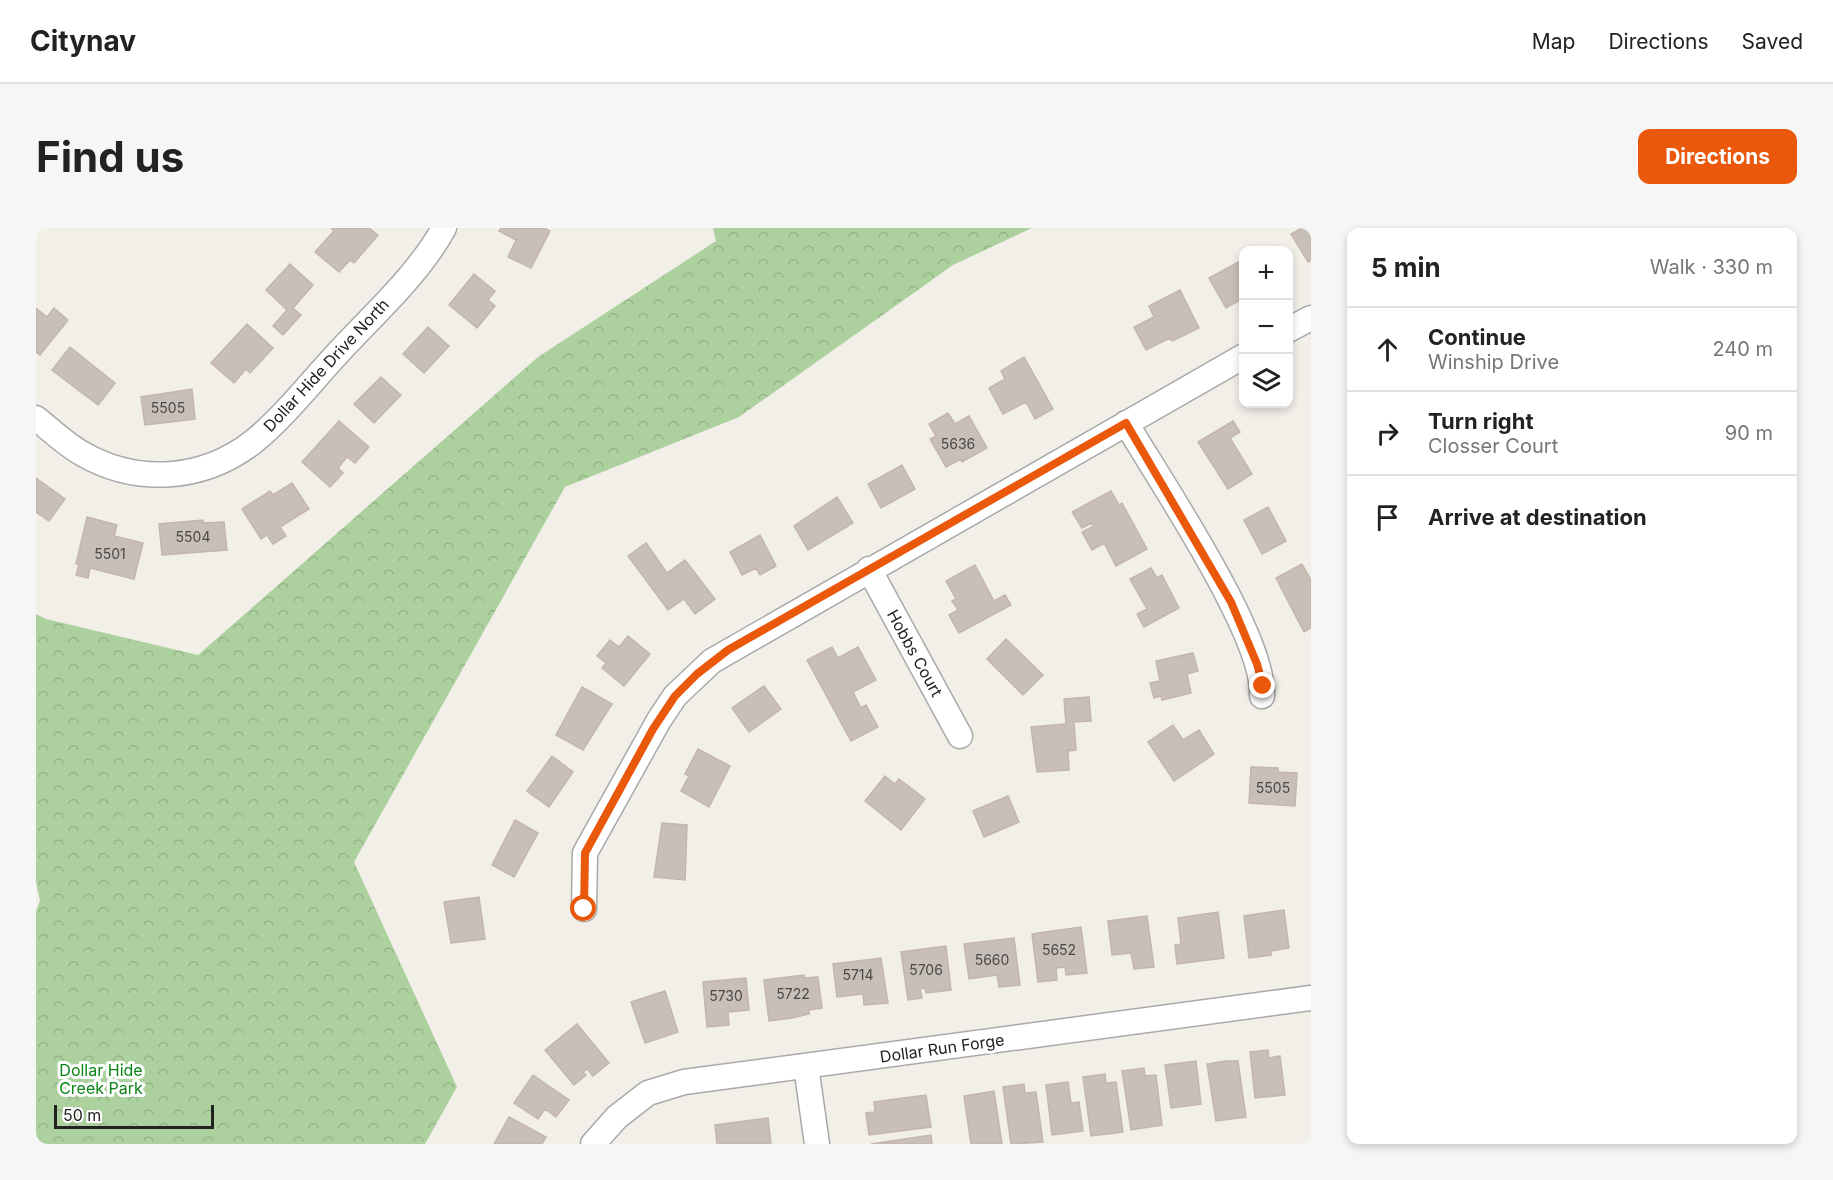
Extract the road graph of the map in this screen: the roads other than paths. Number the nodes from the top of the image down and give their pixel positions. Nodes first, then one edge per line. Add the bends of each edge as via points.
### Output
1 (444, 228) edge
2 (1311, 318) edge
3 (1293, 327) edge
4 (1239, 359) edge
5 (36, 418) edge
6 (1126, 423) junction
7 (869, 569) junction
8 (1262, 696) dead end
9 (960, 736) dead end
10 (584, 909) dead end
11 (1311, 998) edge
12 (806, 1066) junction
13 (593, 1144) edge
14 (818, 1144) edge

1 - 5 street, Dollar Hide Drive North via 406,279 254,441 222,461 185,473 142,475 102,464 74,449
2 - 3 street
4 - 6 street
6 - 7 street
6 - 8 street via 1231,602 1257,664
7 - 9 street, Hobbs Court
7 - 10 street via 719,656 675,696 585,853
11 - 12 street, Dollar Run Forge
12 - 13 street, Dollar Run Forge via 684,1082 648,1093 616,1117
12 - 14 street

